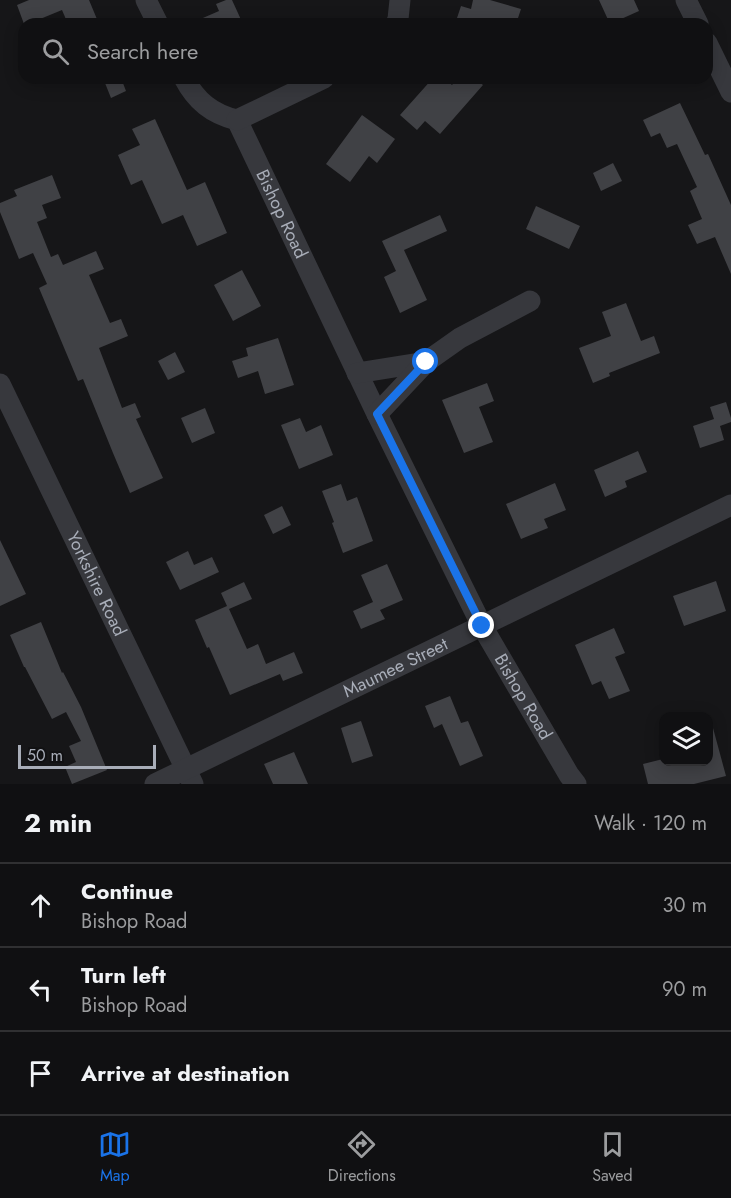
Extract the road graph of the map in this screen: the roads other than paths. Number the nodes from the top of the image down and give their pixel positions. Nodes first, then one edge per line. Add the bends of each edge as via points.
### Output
1 (146, 0) edge
2 (400, 0) edge
3 (686, 0) edge
4 (155, 18) edge
5 (397, 18) edge
6 (695, 18) edge
7 (713, 55) edge
8 (187, 84) edge
9 (312, 84) edge
10 (731, 92) edge
11 (237, 120) junction
12 (530, 301) dead end
13 (426, 362) junction
14 (357, 373) junction
15 (0, 384) edge
16 (377, 414) junction
17 (731, 505) edge
18 (482, 626) junction
19 (190, 777) edge
20 (155, 784) edge
21 (576, 784) edge

1 - 4 street
2 - 5 street
3 - 6 street
7 - 10 street
8 - 11 street via 211,111
9 - 11 street
11 - 14 street, Bishop Road
12 - 13 street via 460,338
13 - 14 street
13 - 16 street
14 - 16 street, Bishop Road
15 - 19 street, Yorkshire Road
16 - 18 street, Bishop Road
17 - 18 street, Maumee Street
18 - 19 street, Maumee Street
18 - 21 street, Bishop Road
19 - 20 street, Maumee Street

